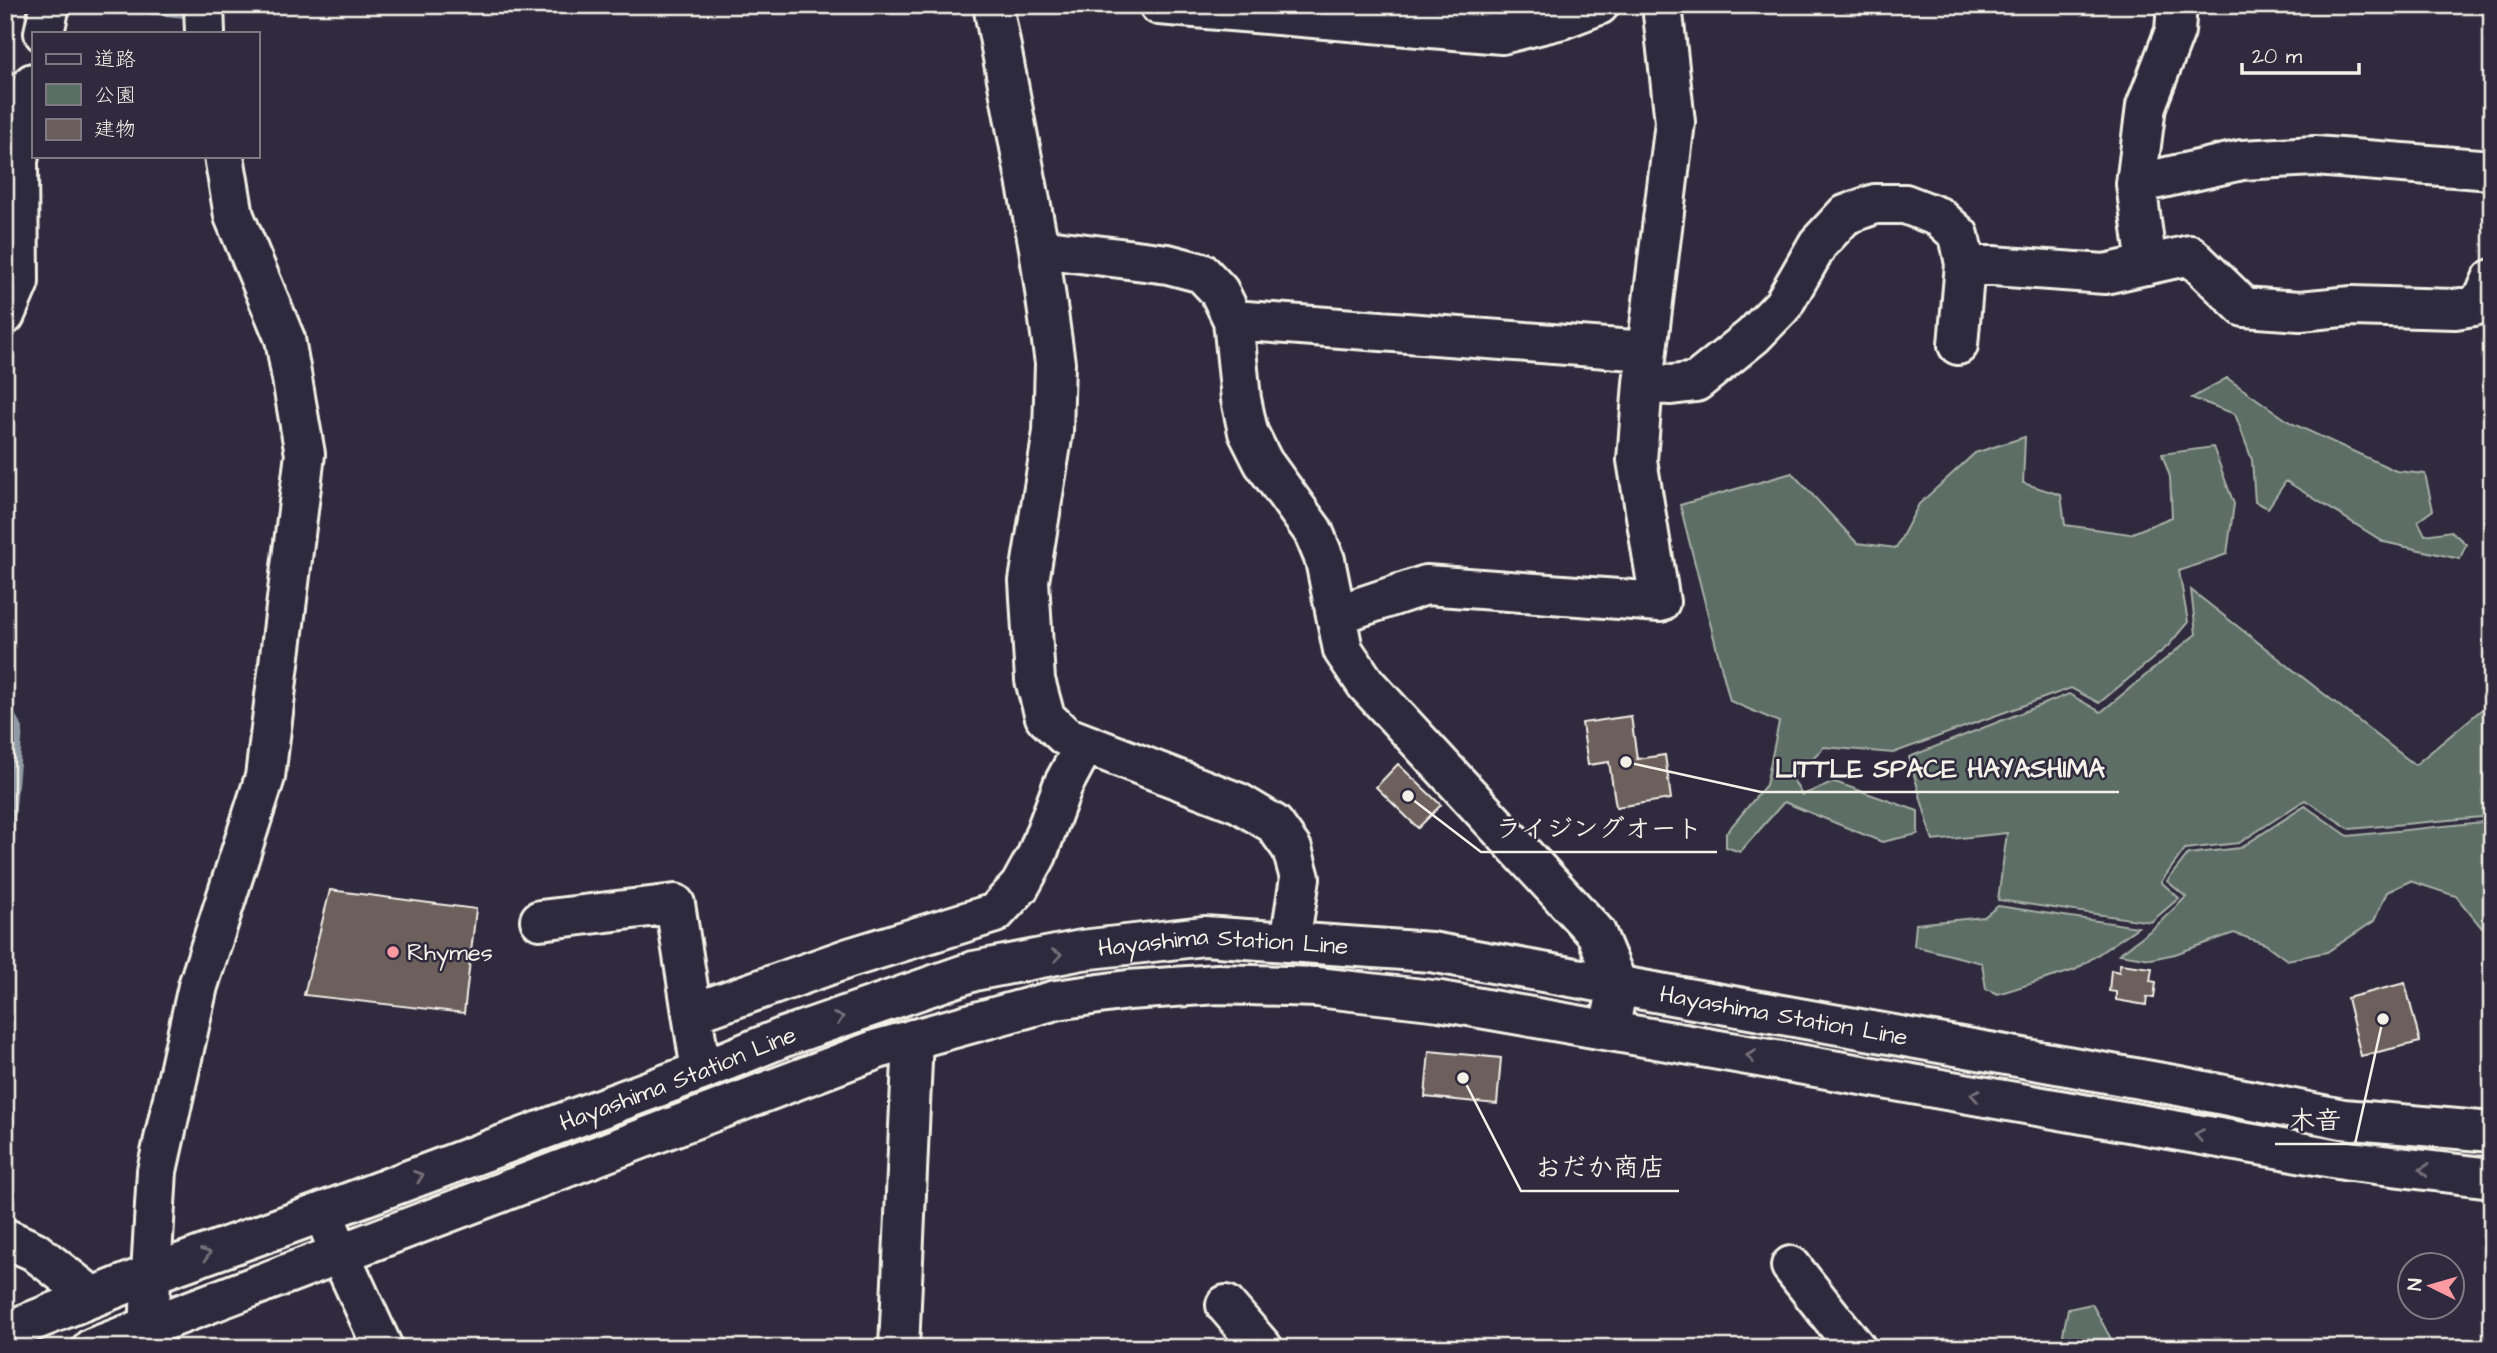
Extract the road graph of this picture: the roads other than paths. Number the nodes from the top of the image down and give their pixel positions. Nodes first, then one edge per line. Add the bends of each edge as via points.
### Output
1 (50, 5) edge
2 (204, 5) edge
3 (993, 5) edge
4 (1159, 5) edge
5 (1599, 5) edge
6 (1662, 5) edge
7 (2177, 5) edge
8 (44, 32) edge
9 (205, 32) edge
10 (32, 89) edge
11 (224, 158) edge
12 (2492, 170) edge
13 (2136, 184) junction
14 (1039, 248) junction
15 (1965, 264) junction
16 (2147, 265) junction
17 (2490, 295) edge
18 (5, 315) edge
19 (1233, 320) junction
20 (1958, 345) dead end
21 (1645, 367) junction
22 (1336, 615) junction
23 (1085, 744) junction
24 (540, 920) dead end
25 (1290, 942) junction
26 (1618, 986) junction
27 (693, 1013) junction
28 (1609, 1030) junction
29 (913, 1039) junction
30 (701, 1071) junction
31 (2492, 1132) edge
32 (2492, 1178) edge
33 (323, 1212) junction
34 (5, 1238) edge
35 (340, 1254) junction
36 (1791, 1266) dead end
37 (151, 1274) junction
38 (93, 1297) junction
39 (1226, 1306) dead end
40 (5, 1332) edge
41 (149, 1337) edge
42 (92, 1348) edge
43 (383, 1348) edge
44 (899, 1348) edge
45 (1263, 1348) edge
46 (1856, 1348) edge

1 - 8 street
2 - 9 street
3 - 14 street
4 - 5 street via 1502,34
6 - 21 street via 1675,122
7 - 13 street via 2175,31 2146,106
10 - 18 street via 19,161 19,282
11 - 37 street via 233,216 285,339 305,454 265,777 198,986 157,1171
12 - 13 street via 2315,156 2242,160
13 - 16 street
14 - 19 street via 1168,264 1202,273 1219,291
14 - 23 street via 1055,363 1053,432 1029,581 1035,680 1045,717 1065,736
15 - 16 street via 2105,274
15 - 20 street
15 - 21 street via 1959,235 1939,217 1905,204 1875,205 1844,215 1818,244 1783,305 1696,382 1671,384
16 - 17 street via 2190,255 2244,307 2455,309 2474,306
19 - 21 street
19 - 22 street via 1248,432 1313,531 1325,560
21 - 22 street via 1637,460 1660,602 1426,585
22 - 26 street via 1343,650 1366,684 1596,933
23 - 25 street via 1239,803 1274,824 1292,849 1300,878
23 - 27 street via 1063,785 1037,855 1020,886 995,913 849,957
24 - 27 street via 675,904
25 - 26 street, Hayashima Station Line via 1431,952
30 -> 25 street, Hayashima Station Line via 974,971 1082,950 1203,936
26 - 28 street
26 - 31 street, Hayashima Station Line via 2343,1119
27 - 30 street
28 - 29 street, Hayashima Station Line via 1440,1001 1317,987 1218,984 1128,989 1056,1000
32 -> 28 street, Hayashima Station Line via 2350,1161
29 - 35 street, Hayashima Station Line via 878,1048
29 - 44 street
33 -> 30 street, Hayashima Station Line
33 - 35 street
37 -> 33 street, Hayashima Station Line
34 - 38 street via 34,1251
35 - 41 street, Hayashima Station Line
35 - 43 street
36 - 46 street
37 - 38 street, Hayashima Station Line
37 - 41 street
38 - 40 street, Hayashima Station Line
39 - 45 street
41 - 42 street, Hayashima Station Line

